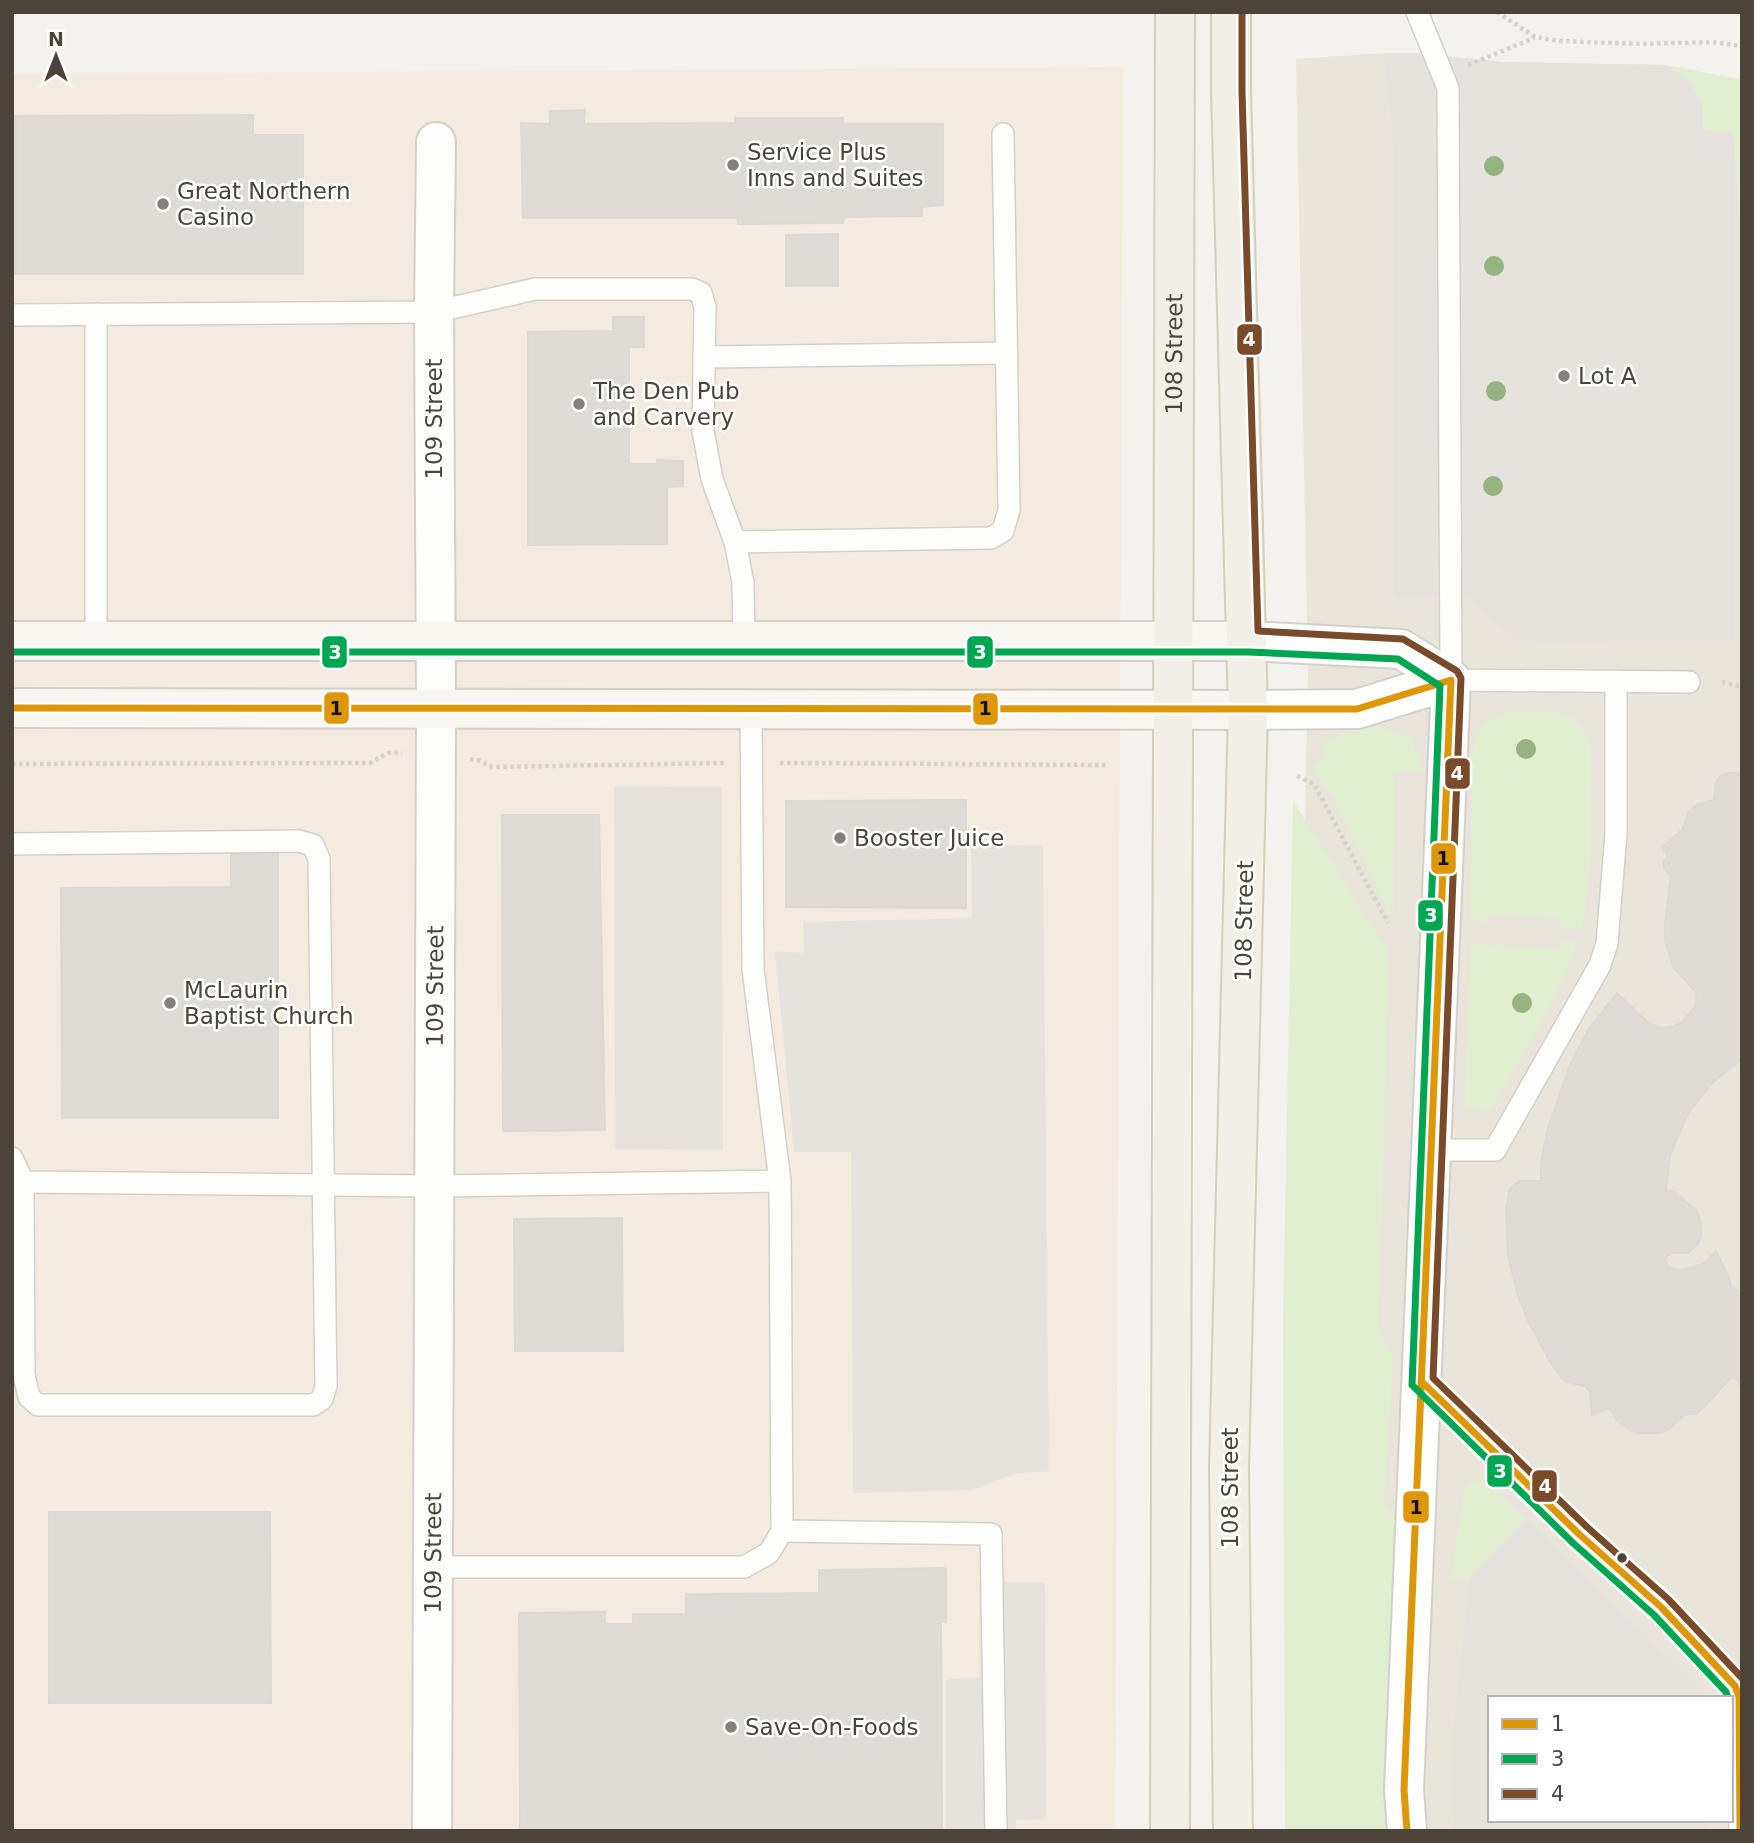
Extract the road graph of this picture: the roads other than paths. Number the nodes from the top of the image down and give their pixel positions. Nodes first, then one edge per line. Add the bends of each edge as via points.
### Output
1 (1175, 12) edge
2 (1231, 12) edge
3 (1417, 12) edge
4 (1003, 134) dead end
5 (436, 142) dead end
6 (434, 312) junction
7 (12, 314) edge
8 (96, 314) junction
9 (1007, 353) junction
10 (704, 357) junction
11 (735, 542) junction
12 (96, 640) junction
13 (1175, 640) junction
14 (12, 641) edge
15 (435, 641) junction
16 (1248, 641) junction
17 (744, 642) junction
18 (1451, 680) junction
19 (1616, 681) junction
20 (1689, 682) dead end
21 (12, 708) edge
22 (436, 708) junction
23 (751, 709) junction
24 (1248, 710) junction
25 (1175, 711) junction
26 (12, 844) edge
27 (1431, 1150) junction
28 (12, 1158) edge
29 (780, 1181) junction
30 (23, 1182) junction
31 (324, 1185) junction
32 (434, 1186) junction
33 (1422, 1382) junction
34 (782, 1531) junction
35 (433, 1567) junction
36 (432, 1831) edge
37 (996, 1831) edge
38 (1170, 1831) edge
39 (1233, 1831) edge
40 (1407, 1831) edge
41 (1740, 1831) edge

1 - 13 main road, 108 Street
2 - 16 main road, 108 Street
3 - 18 lane via 1448,88
4 - 9 lane
5 - 6 street, 109 Street
6 - 8 lane
6 - 10 lane via 535,289 692,289 701,293 705,307
6 - 15 street, 109 Street
7 - 8 lane
8 - 12 lane
9 - 10 lane
9 - 11 lane via 1009,510 1003,531 991,538
10 - 11 lane via 704,431 712,479
11 - 17 lane via 743,582
12 - 14 main road
12 - 15 main road
13 - 16 main road
13 - 17 main road
13 - 25 main road, 108 Street
15 - 17 main road
15 - 22 street, 109 Street
16 - 18 street via 1401,649
16 - 24 main road, 108 Street
18 - 19 lane
18 - 24 street via 1357,709
18 - 27 street
19 - 20 lane
19 - 27 lane via 1616,834 1607,943 1600,965 1495,1150
21 - 22 main road
22 - 23 main road
22 - 32 street, 109 Street
23 - 25 main road
23 - 29 lane via 753,969
24 - 25 main road
24 - 39 main road, 108 Street via 1229,1468
25 - 38 main road, 108 Street
26 - 31 lane via 299,841 313,845 319,859
27 - 33 street
28 - 30 lane
29 - 32 lane
29 - 34 lane
30 - 31 lane
30 - 31 lane via 24,1375 29,1397 38,1405 313,1405 322,1399 326,1386
31 - 32 lane
32 - 35 street, 109 Street
33 - 40 street via 1404,1790
33 - 41 lane via 1661,1607 1735,1686 1739,1697
34 - 35 lane via 769,1553 744,1567
34 - 37 lane via 991,1534
35 - 36 street, 109 Street

